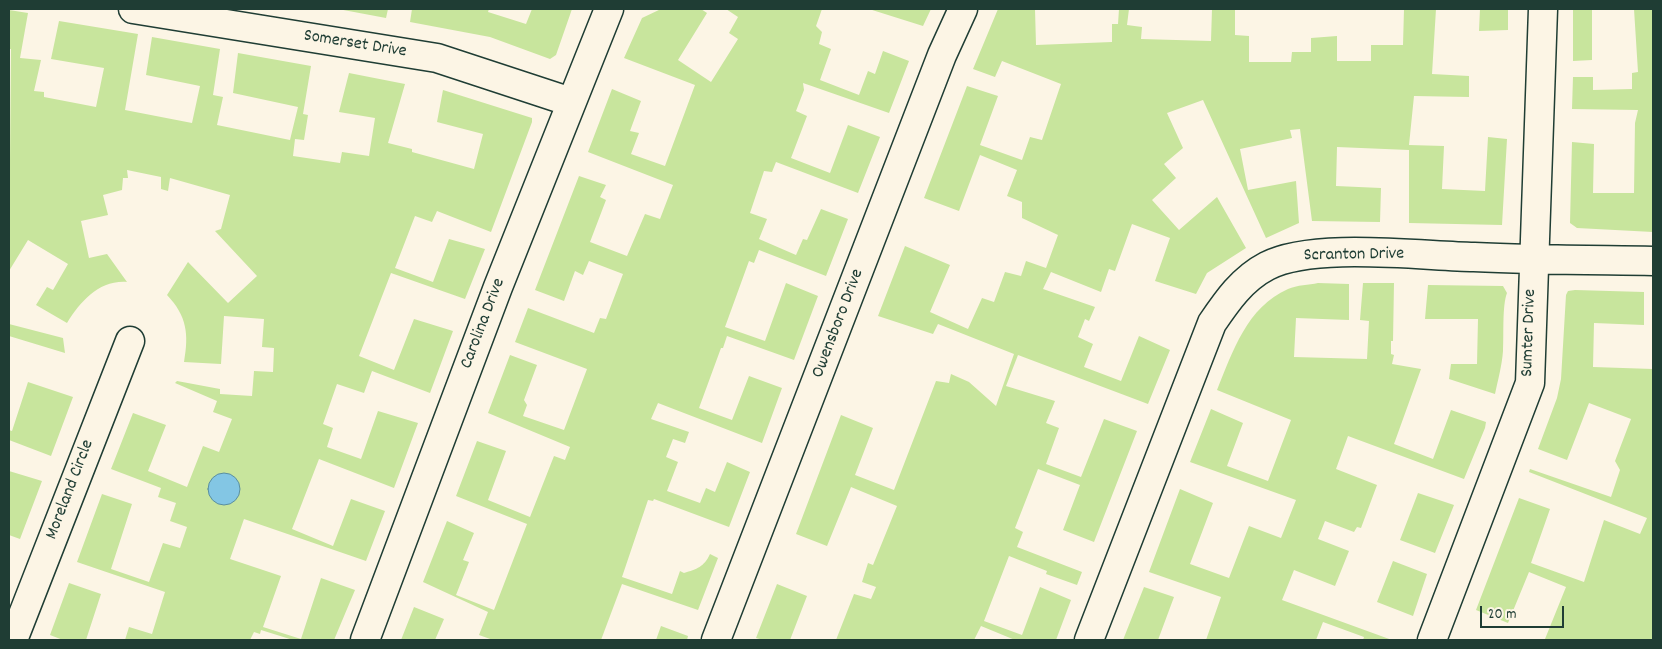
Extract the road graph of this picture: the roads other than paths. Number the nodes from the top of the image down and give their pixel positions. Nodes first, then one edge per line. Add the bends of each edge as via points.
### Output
1 (133, 9) edge
2 (609, 9) edge
3 (964, 9) edge
4 (1543, 9) edge
5 (571, 102) junction
6 (1533, 259) junction
7 (1653, 261) edge
8 (130, 340) dead end
9 (13, 640) edge
10 (365, 640) edge
11 (716, 640) edge
12 (1089, 640) edge
13 (1432, 640) edge

1 - 5 street, Somerset Drive via 437,58
2 - 5 street, Carolina Drive
3 - 11 street, Owensboro Drive via 942,55
4 - 6 street, Sumter Drive
5 - 10 street, Carolina Drive
6 - 7 street, Scranton Drive
6 - 12 street, Scranton Drive via 1306,254 1267,266 1235,290 1212,323
6 - 13 street, Sumter Drive via 1530,383
8 - 9 street, Moreland Circle

